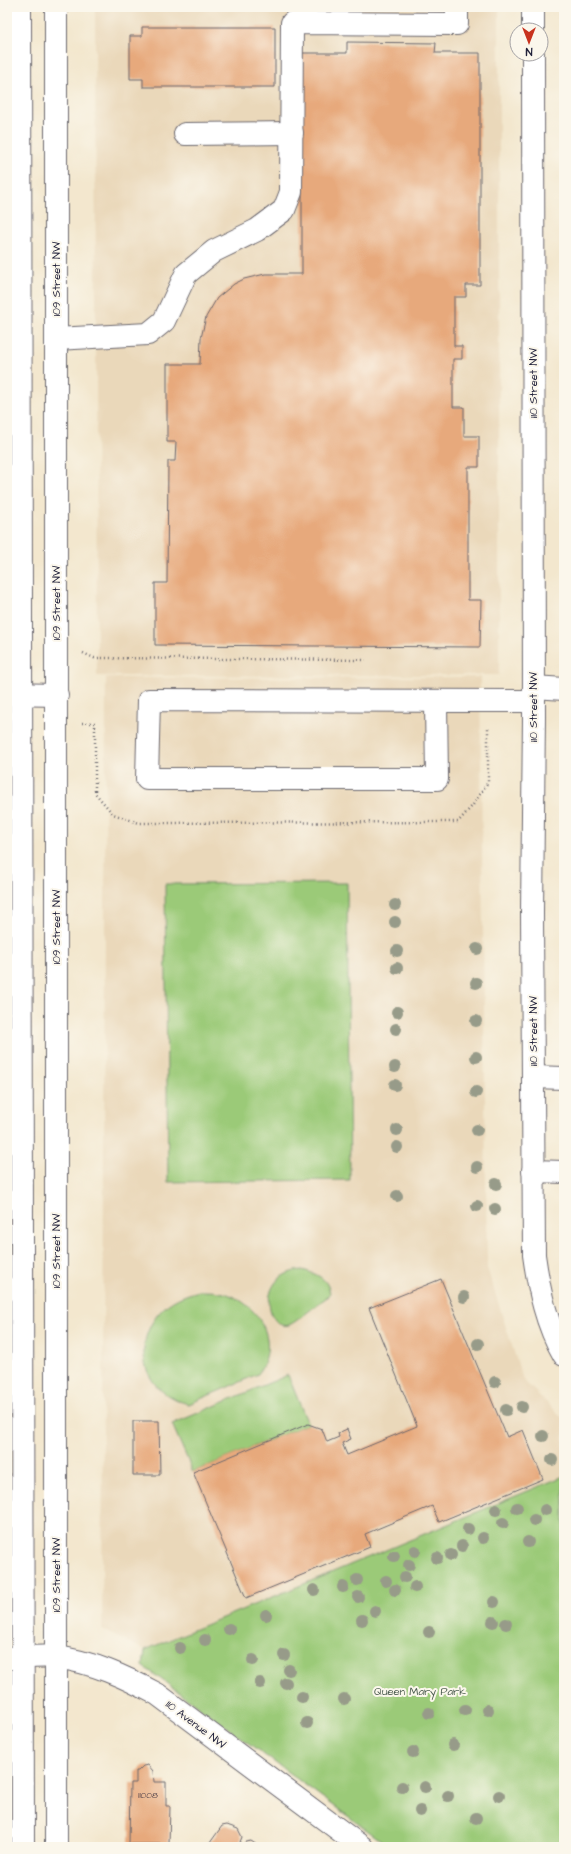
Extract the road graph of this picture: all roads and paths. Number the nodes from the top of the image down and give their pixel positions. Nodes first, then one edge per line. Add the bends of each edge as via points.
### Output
1 (20, 7) edge
2 (56, 7) edge
3 (457, 7) edge
4 (533, 7) edge
5 (291, 15) edge
6 (533, 22) edge
7 (533, 62) edge
8 (292, 133) junction
9 (185, 134) dead end
10 (56, 339) junction
11 (84, 653) dead end
12 (366, 660) dead end
13 (564, 689) edge
14 (14, 694) edge
15 (534, 694) junction
16 (57, 695) junction
17 (436, 701) junction
18 (533, 1077) junction
19 (564, 1078) edge
20 (533, 1171) junction
21 (564, 1172) edge
22 (564, 1355) edge
23 (55, 1657) junction
24 (15, 1658) edge
25 (23, 1847) edge
26 (56, 1847) edge
27 (362, 1847) edge

1 - 14 main road
2 - 10 main road, 109 Street NW
3 - 5 main road via 457,24
4 - 6 main road
5 - 8 main road
7 - 15 main road, 110 Street NW
8 - 9 main road
8 - 10 main road via 291,192 284,210 257,230 214,251 186,274 164,322 148,334
10 - 16 main road, 109 Street NW
11 - 12 path via 94,658
13 - 15 main road
14 - 16 main road
14 - 24 main road
15 - 17 main road
15 - 18 main road, 110 Street NW
16 - 23 main road, 109 Street NW
17 - 17 main road via 149,700 147,779 437,779
18 - 19 main road
18 - 20 main road, 110 Street NW
20 - 21 main road
20 - 22 main road, 110 Street NW via 534,1254 538,1286 546,1317
23 - 24 main road, 110 Avenue NW
23 - 26 main road, 109 Street NW
23 - 27 main road, 110 Avenue NW via 91,1664 124,1677 156,1694
24 - 25 main road

